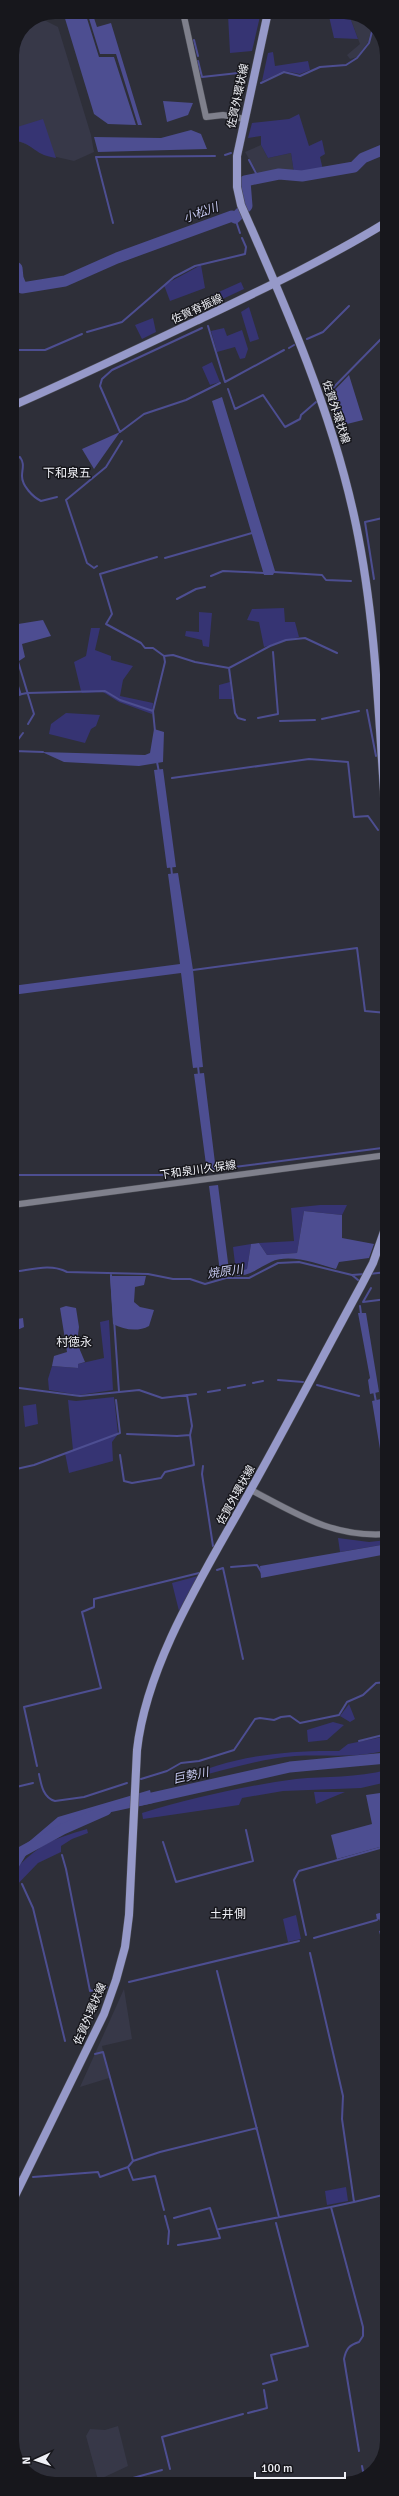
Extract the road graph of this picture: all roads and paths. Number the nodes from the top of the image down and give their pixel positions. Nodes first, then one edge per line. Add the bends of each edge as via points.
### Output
1 (185, 19) edge
2 (266, 19) edge
3 (245, 119) junction
4 (380, 226) edge
5 (275, 284) junction
6 (19, 403) edge
7 (380, 738) edge
8 (380, 1156) edge
9 (19, 1204) edge
10 (380, 1243) edge
11 (251, 1490) junction
12 (380, 1534) edge
13 (19, 2188) edge

1 - 3 street via 206,117 223,115
2 - 3 main road, 佐賀外環状線
3 - 5 main road, 佐賀外環状線 via 236,166 237,187 241,205
4 - 5 main road, 佐賀脊振線 via 338,252
5 - 6 main road, 佐賀脊振線
5 - 7 main road, 佐賀外環状線 via 332,432 356,524 373,643
8 - 9 street, 下和泉川久保線
10 - 11 main road, 佐賀外環状線 via 361,1286
11 - 12 street via 314,1523 334,1530 349,1534
11 - 13 main road, 佐賀外環状線 via 170,1639 152,1680 139,1731 125,1947 101,2020

